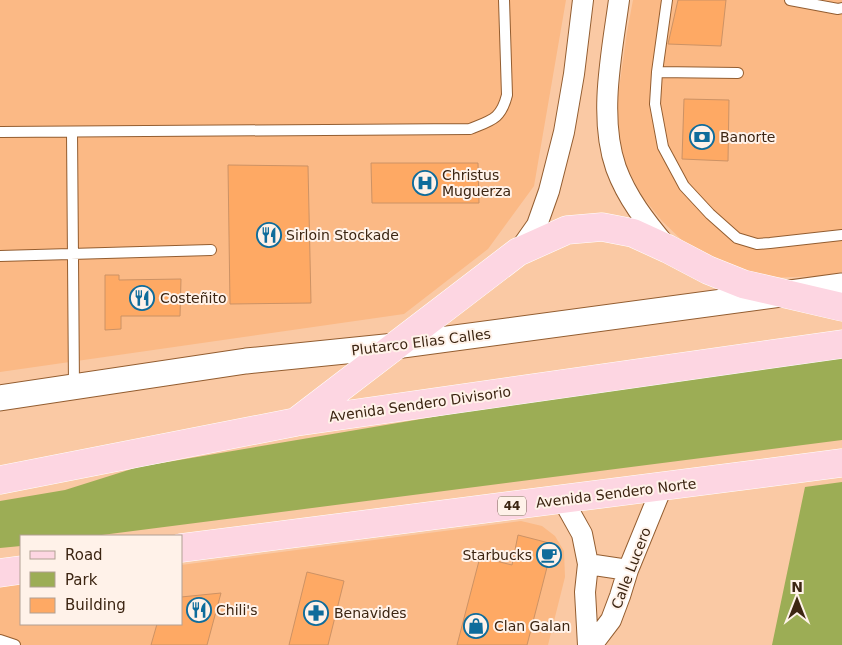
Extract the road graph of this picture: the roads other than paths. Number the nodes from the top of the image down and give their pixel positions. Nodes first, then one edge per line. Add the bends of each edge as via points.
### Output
1 (504, 0) edge
2 (583, 0) edge
3 (619, 0) edge
4 (668, 0) edge
5 (790, 0) edge
6 (842, 8) edge
7 (657, 72) junction
8 (738, 73) dead end
9 (0, 132) edge
10 (72, 132) junction
11 (842, 235) edge
12 (668, 249) junction
13 (211, 250) dead end
14 (518, 252) junction
15 (73, 254) junction
16 (0, 256) edge
17 (842, 286) edge
18 (781, 294) junction
19 (842, 307) edge
20 (842, 344) edge
21 (395, 346) junction
22 (74, 387) junction
23 (0, 398) edge
24 (296, 422) junction
25 (842, 463) edge
26 (0, 480) edge
27 (662, 487) junction
28 (563, 500) junction
29 (182, 548) edge
30 (588, 564) junction
31 (20, 570) edge
32 (628, 570) junction
33 (0, 574) edge
34 (0, 640) edge
35 (14, 645) edge
36 (588, 645) edge
37 (592, 645) edge

1 - 10 lane via 507,95 503,110 491,120 470,129
2 - 14 street via 564,132 549,191 536,225
3 - 12 street via 610,64 607,116 610,141 616,167 627,192
4 - 7 lane
5 - 6 lane
7 - 8 lane
7 - 11 lane via 655,104 663,147 684,186 737,238 757,244
9 - 10 lane
10 - 15 lane
12 - 14 main road via 633,233 602,227 567,230
12 - 18 main road via 743,284
13 - 15 lane
14 - 21 main road
15 - 16 lane
15 - 22 lane
17 - 18 street, Plutarco Elias Calles
18 - 19 main road
18 - 21 street, Plutarco Elias Calles
20 - 24 main road, Avenida Sendero Divisorio
21 - 22 street, Plutarco Elias Calles via 246,362
21 - 24 main road
22 - 23 street, Plutarco Elias Calles
24 - 26 main road, Avenida Sendero Divisorio
25 - 27 main road, Avenida Sendero Norte / 44
27 - 28 main road, Avenida Sendero Norte / 44
27 - 32 street, Calle Lucero
28 - 29 main road, Avenida Sendero Norte / 44
28 - 30 street via 582,534
30 - 32 street
30 - 36 street via 585,592
31 - 33 main road
32 - 37 street, Calle Lucero via 611,620
34 - 35 lane

